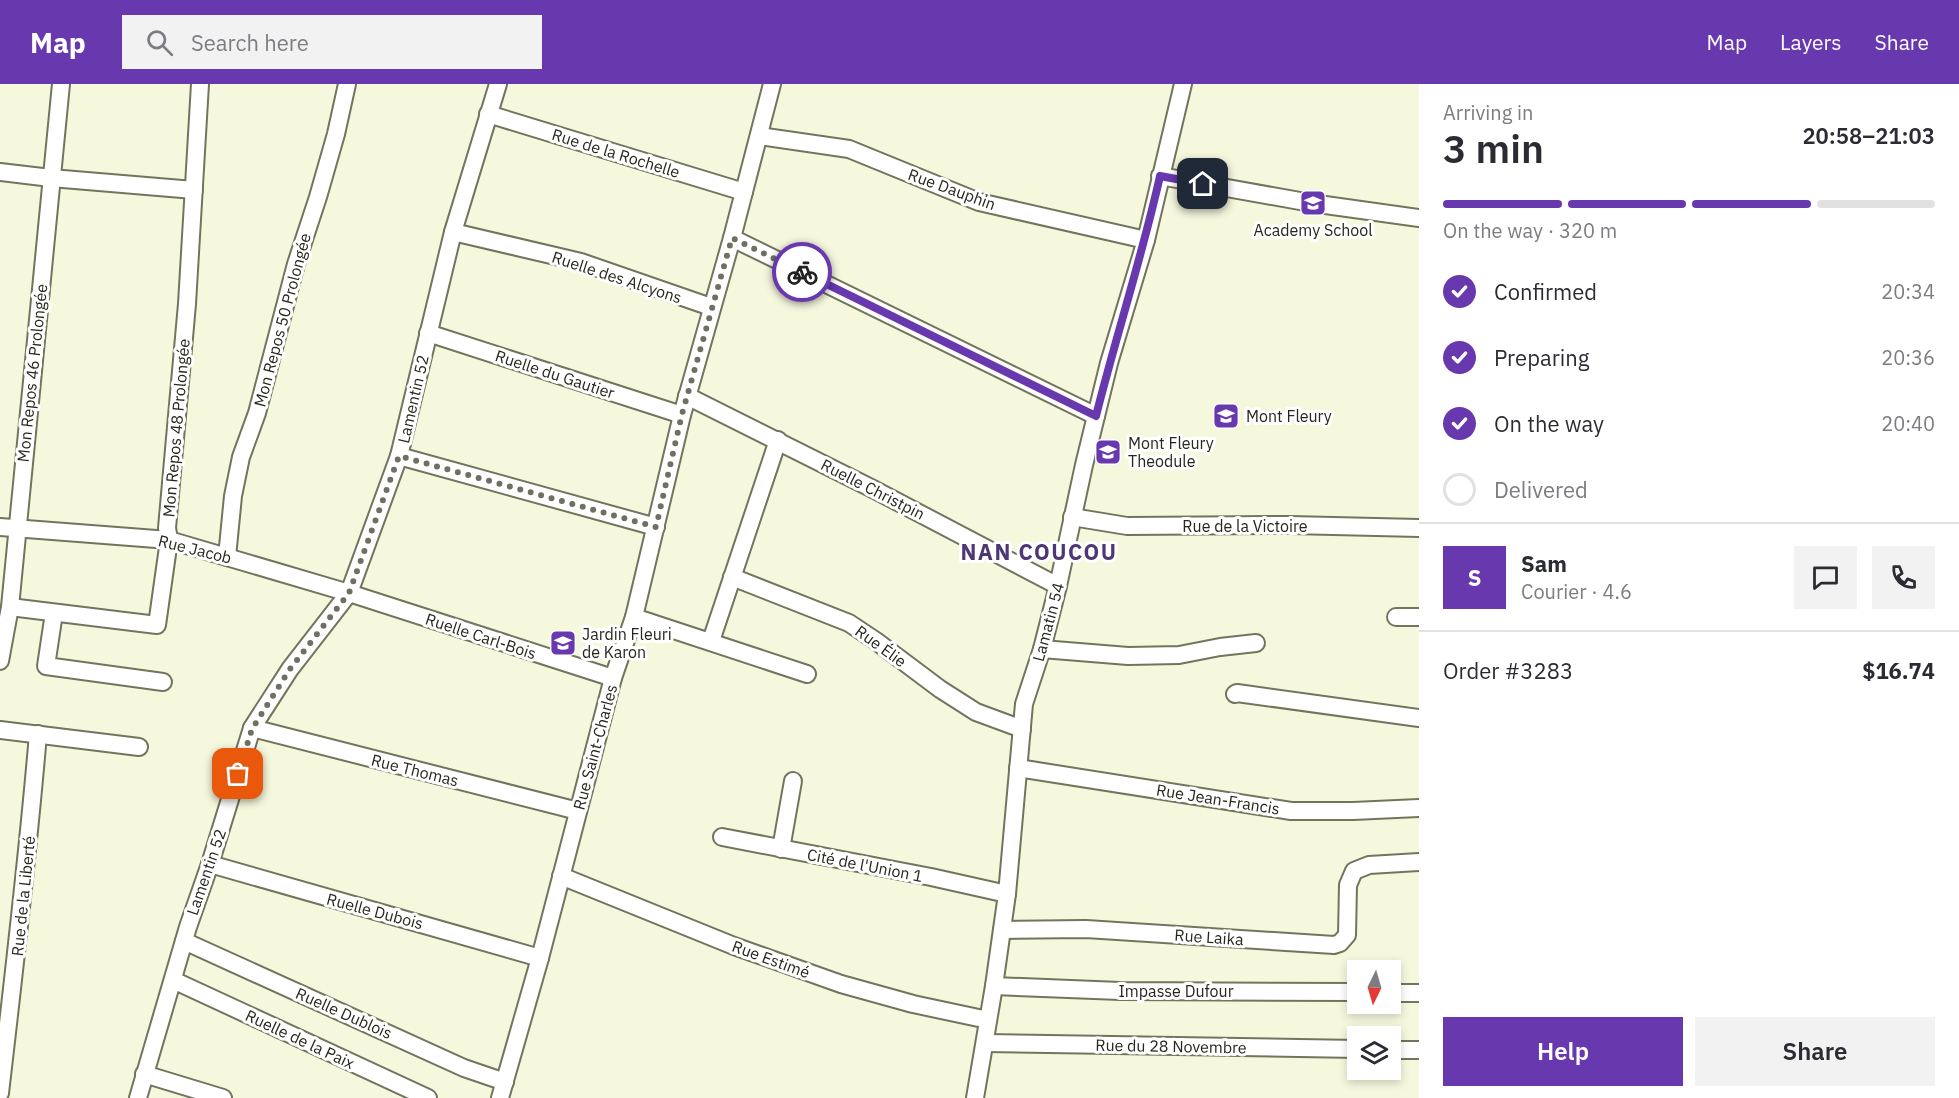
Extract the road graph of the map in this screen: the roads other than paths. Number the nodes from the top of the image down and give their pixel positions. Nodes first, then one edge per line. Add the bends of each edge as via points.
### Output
1 (61, 84) edge
2 (200, 84) edge
3 (347, 84) edge
4 (498, 84) edge
5 (772, 84) edge
6 (1179, 85) edge
7 (488, 114) junction
8 (759, 136) junction
9 (0, 172) edge
10 (1160, 176) junction
11 (51, 178) junction
12 (194, 190) junction
13 (744, 192) junction
14 (1419, 218) edge
15 (453, 232) junction
16 (732, 238) junction
17 (1146, 240) junction
18 (711, 307) junction
19 (428, 333) junction
20 (687, 396) junction
21 (682, 414) junction
22 (1096, 416) junction
23 (778, 440) junction
24 (399, 456) junction
25 (1072, 517) junction
26 (8, 527) edge
27 (656, 527) junction
28 (1419, 528) edge
29 (169, 540) junction
30 (227, 557) junction
31 (732, 577) junction
32 (1058, 586) junction
33 (349, 593) junction
34 (10, 607) junction
35 (54, 613) junction
36 (634, 617) junction
37 (1396, 617) dead end
38 (1419, 617) edge
39 (711, 641) junction
40 (1256, 642) dead end
41 (1042, 650) junction
42 (0, 661) edge
43 (807, 674) dead end
44 (613, 678) junction
45 (163, 682) dead end
46 (1235, 694) dead end
47 (1419, 718) edge
48 (252, 729) junction
49 (1022, 729) junction
50 (0, 730) edge
51 (38, 734) junction
52 (139, 747) dead end
53 (1018, 768) junction
54 (793, 781) dead end
55 (1419, 808) edge
56 (578, 811) junction
57 (722, 837) dead end
58 (781, 849) junction
59 (1419, 862) edge
60 (210, 864) junction
61 (561, 876) junction
62 (1007, 894) junction
63 (1002, 930) junction
64 (184, 941) junction
65 (540, 958) junction
66 (173, 980) junction
67 (994, 986) junction
68 (1347, 992) edge
69 (1401, 993) edge
70 (1419, 993) edge
71 (988, 1020) junction
72 (985, 1043) junction
73 (1347, 1049) edge
74 (1401, 1050) edge
75 (1419, 1050) edge
76 (144, 1074) junction
77 (503, 1090) edge
78 (0, 1092) edge
79 (138, 1098) edge
80 (223, 1098) edge
81 (428, 1098) edge
82 (975, 1098) edge

1 - 11 street, Mon Repos 46 Prolongée
2 - 12 street, Mon Repos 48 Prolongée
3 - 30 street, Mon Repos 50 Prolongée via 257,413 241,457
4 - 7 street, Lamentin 52
5 - 8 street, Rue Saint-Charles
6 - 10 street, Lamatin 54
7 - 13 street, Rue de la Rochelle
7 - 15 street, Lamentin 52
8 - 13 street, Rue Saint-Charles
8 - 17 street, Rue Dauphin via 849,149 979,202
9 - 11 street
10 - 14 street
10 - 17 street, Lamatin 54
11 - 12 street
11 - 26 street, Mon Repos 46 Prolongée
12 - 29 street, Mon Repos 48 Prolongée
13 - 16 street, Rue Saint-Charles
15 - 18 street, Ruelle des Alcyons via 581,262
15 - 19 street, Lamentin 52
16 - 18 street, Rue Saint-Charles
16 - 22 street
17 - 22 street, Lamatin 54
18 - 20 street, Rue Saint-Charles
19 - 21 street, Ruelle du Gautier
19 - 24 street, Lamentin 52
20 - 21 street, Rue Saint-Charles
20 - 23 street, Ruelle Christpin
21 - 27 street, Rue Saint-Charles
22 - 25 street, Lamatin 54
23 - 31 street
23 - 32 street, Ruelle Christpin
24 - 27 street
24 - 33 street, Lamentin 52
25 - 28 street, Rue de la Victoire via 1127,526
25 - 32 street, Lamatin 54
26 - 29 street, Rue Jacob
26 - 34 street, Mon Repos 46 Prolongée
27 - 36 street, Rue Saint-Charles
29 - 30 street, Rue Jacob
29 - 35 street, Mon Repos 48 Prolongée via 157,625
30 - 33 street, Rue Jacob
31 - 39 street
31 - 49 street, Rue Élie via 849,623 976,712
32 - 41 street, Lamatin 54
33 - 44 street, Ruelle Carl-Bois
33 - 48 street, Lamentin 52 via 290,669
34 - 35 street, Mon Repos 48 Prolongée
34 - 42 street, Mon Repos 46 Prolongée
35 - 45 street via 46,666
36 - 39 street
36 - 44 street, Rue Saint-Charles
37 - 38 street
39 - 43 street
40 - 41 street via 1179,655 1117,656
41 - 49 street, Lamatin 54 via 1024,704
44 - 56 street, Rue Saint-Charles
46 - 47 street
48 - 56 street, Rue Thomas
48 - 60 street, Lamentin 52
49 - 53 street, Lamatin 54
50 - 51 street
51 - 52 street
51 - 78 street, Rue de la Liberté via 20,936
53 - 55 street, Rue Jean-Francis via 1291,812
53 - 62 street, Lamatin 54
54 - 58 street
56 - 61 street, Rue Saint-Charles
57 - 58 street, Cité de l'Union 1
58 - 62 street, Cité de l'Union 1
59 - 63 street, Rue Laika via 1354,871 1348,885 1347,935 1334,945 1086,929
60 - 64 street, Lamentin 52
60 - 65 street, Ruelle Dubois
61 - 65 street, Rue Saint-Charles
61 - 71 street, Rue Estimé via 734,946 841,984
62 - 63 street, Lamatin 54
63 - 67 street, Lamatin 54
64 - 66 street, Lamentin 52
64 - 77 street, Ruelle Dublois via 464,1068
65 - 77 street, Rue Saint-Charles
66 - 76 street, Lamentin 52
66 - 81 street, Ruelle de la Paix
67 - 68 street, Impasse Dufour
67 - 71 street, Lamatin 54
69 - 70 street
71 - 72 street, Lamatin 54
72 - 73 street, Rue du 28 Novembre
72 - 82 street, Lamatin 54
74 - 75 street
76 - 79 street, Lamentin 52
76 - 80 street

